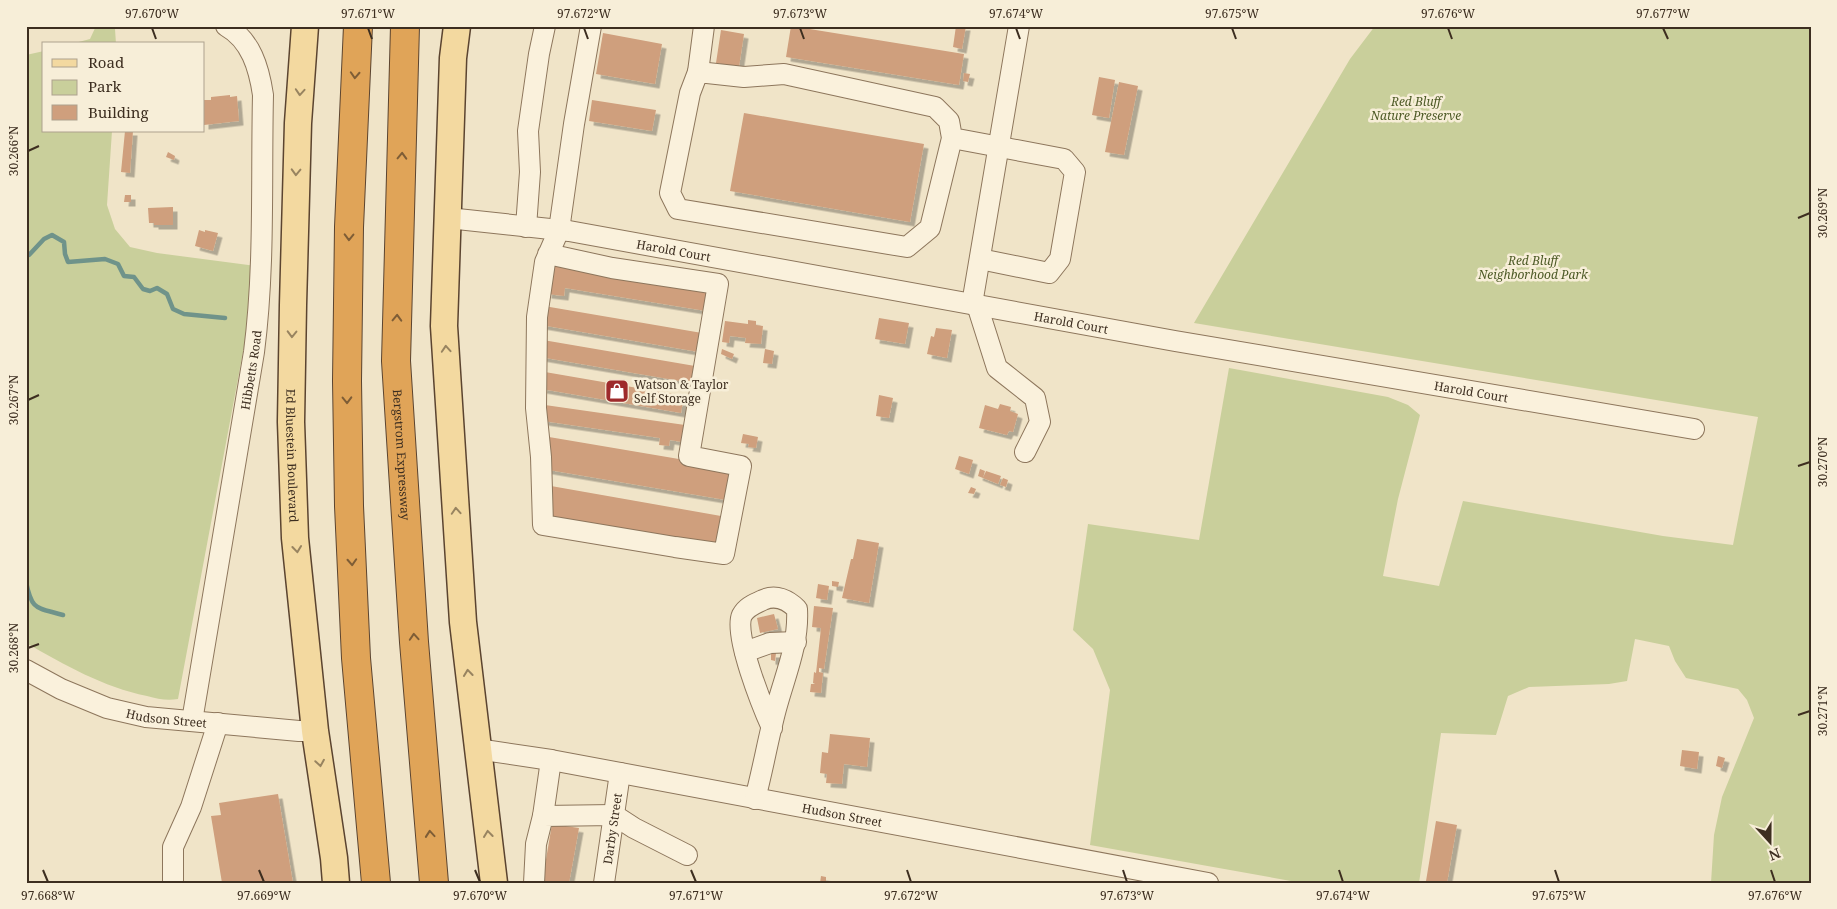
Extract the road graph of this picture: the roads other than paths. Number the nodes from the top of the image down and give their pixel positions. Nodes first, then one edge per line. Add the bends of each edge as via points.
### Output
1 (226, 26) edge
2 (305, 26) edge
3 (358, 26) edge
4 (405, 26) edge
5 (457, 26) edge
6 (545, 26) edge
7 (591, 26) edge
8 (704, 26) edge
9 (1019, 26) edge
10 (698, 72) junction
11 (952, 138) junction
12 (999, 146) junction
13 (448, 218) junction
14 (526, 226) junction
15 (560, 230) junction
16 (548, 254) junction
17 (980, 259) junction
18 (975, 304) junction
19 (1694, 429) dead end
20 (1026, 452) dead end
21 (796, 642) junction
22 (745, 652) junction
23 (26, 670) edge
24 (192, 721) junction
25 (218, 723) junction
26 (772, 728) junction
27 (315, 731) junction
28 (477, 749) junction
29 (551, 760) junction
30 (620, 774) junction
31 (755, 799) junction
32 (614, 815) junction
33 (543, 816) junction
34 (687, 855) dead end
35 (173, 883) edge
36 (336, 883) edge
37 (376, 883) edge
38 (434, 883) edge
39 (494, 883) edge
40 (534, 883) edge
41 (604, 883) edge
42 (1208, 883) edge

1 - 24 street, Hibbetts Road via 238,33 248,47 262,85 258,318
2 -> 27 main road, Ed Bluestein Boulevard via 292,305 292,422 295,538
3 -> 37 highway via 346,381 356,658
38 -> 4 highway, Bergstrom Expressway via 396,361
5 - 13 main road
6 - 14 street via 528,130 530,172
7 - 15 street
8 - 10 street
9 - 12 street
10 - 11 street via 744,77 784,74 935,107 949,120
10 - 11 street via 690,93 670,193 678,209 907,247 930,228
11 - 12 street
12 - 17 street
12 - 17 street via 1064,158 1075,172 1060,259 1049,273
13 - 14 street, Harold Court
28 -> 13 main road via 463,622 444,326
14 - 15 street, Harold Court
15 - 16 street
15 - 18 street, Harold Court
16 - 16 street via 544,262 537,317 536,408 543,525 724,554 741,466 689,456 718,284 612,268
17 - 18 street
18 - 19 street, Harold Court
18 - 20 street via 997,368 1035,398 1040,422
21 - 22 street via 770,643
21 - 22 street via 797,609 788,600 769,597 748,607 741,616
21 - 26 street
22 - 26 street
23 - 24 street, Hudson Street via 61,689 108,708 146,717
24 - 25 street, Hudson Street
25 - 27 street, Hudson Street
25 - 35 street via 191,807 173,847
26 - 31 street
27 -> 36 main road, Ed Bluestein Boulevard
28 - 29 street, Hudson Street
39 -> 28 main road
29 - 30 street, Hudson Street
29 - 33 street
30 - 31 street, Hudson Street
30 - 32 street, Darby Street
31 - 42 street, Hudson Street
32 - 33 street
32 - 34 street
32 - 41 street, Darby Street
33 - 40 street via 536,844

